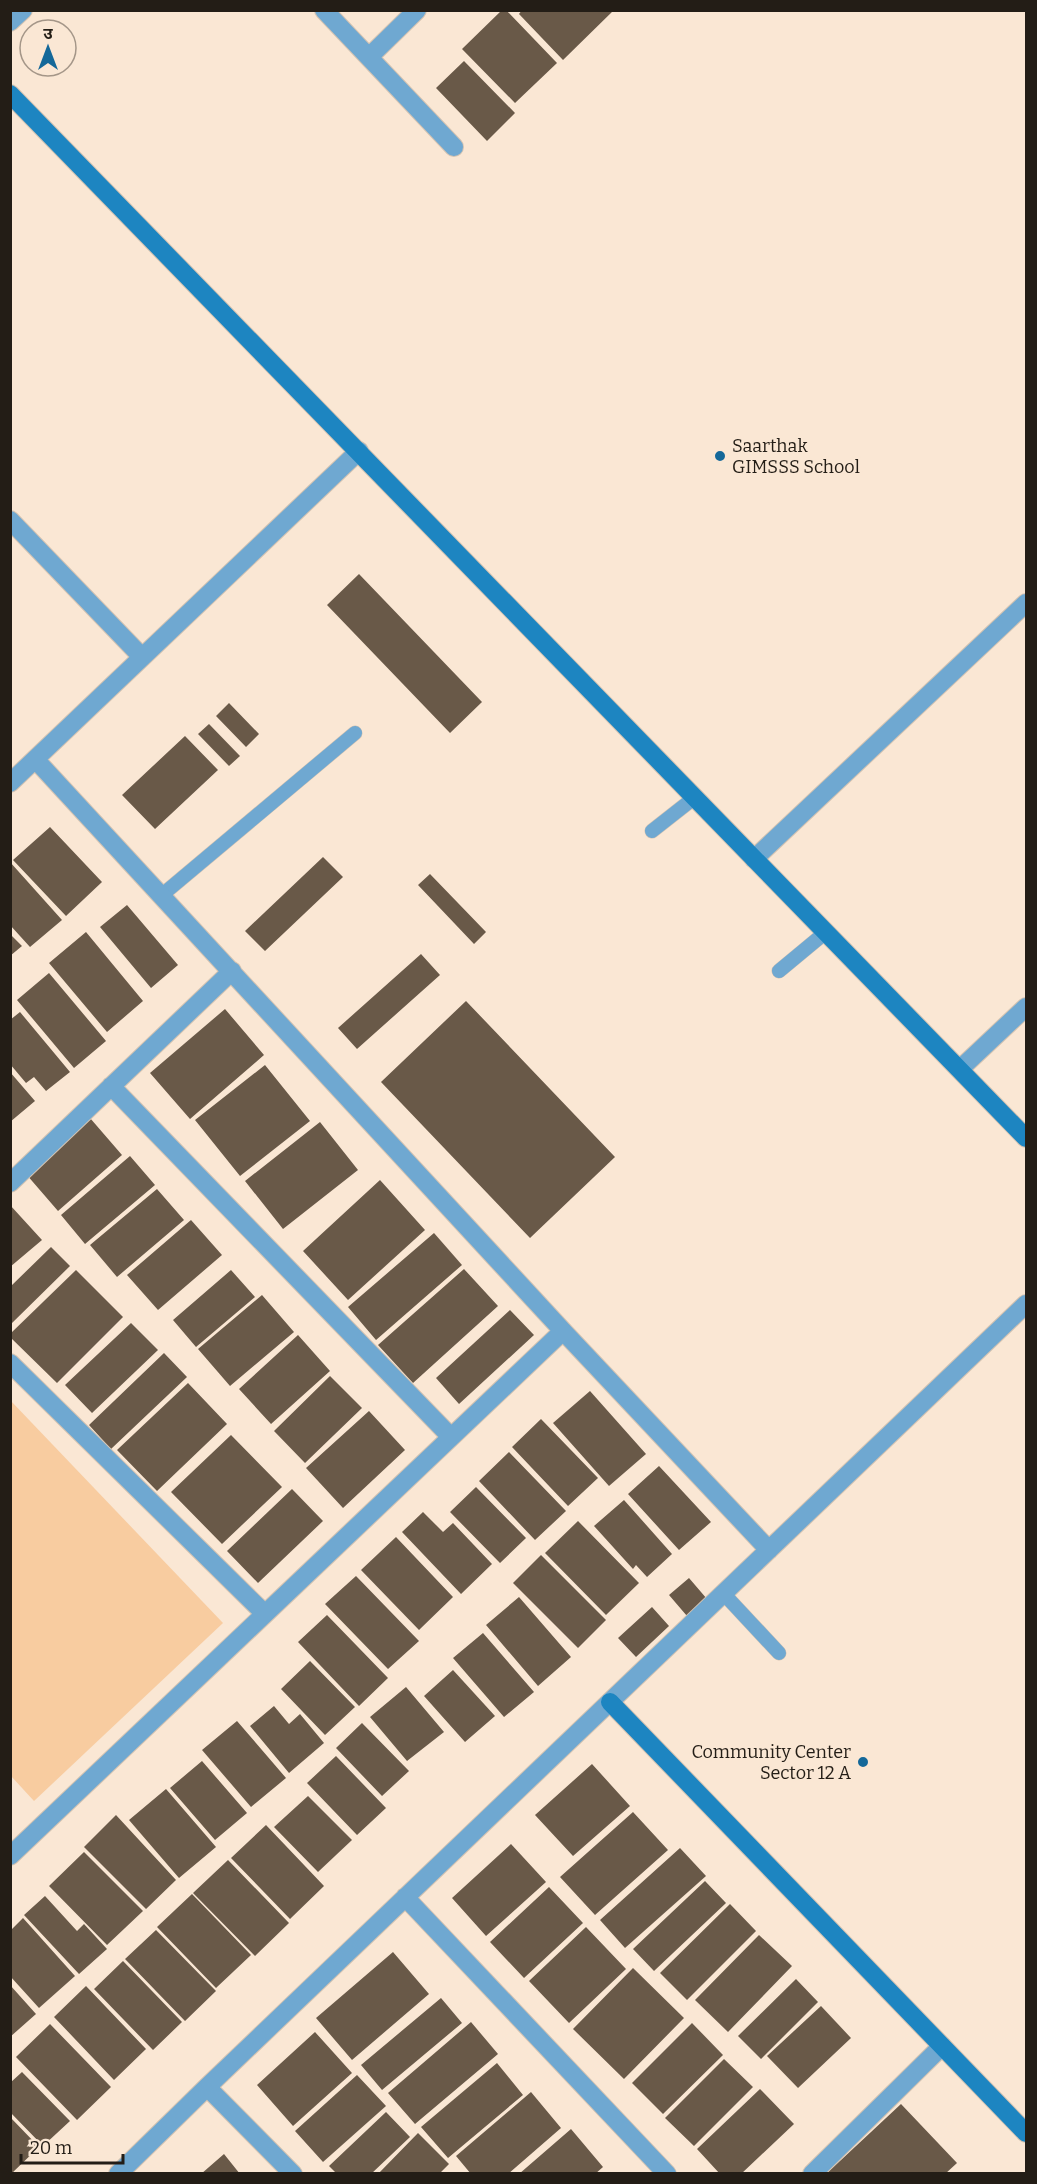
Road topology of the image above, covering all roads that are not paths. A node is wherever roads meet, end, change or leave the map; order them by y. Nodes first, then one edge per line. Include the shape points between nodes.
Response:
1 (23, 10) edge
2 (324, 10) edge
3 (417, 10) edge
4 (10, 22) edge
5 (369, 57) junction
6 (10, 94) edge
7 (454, 147) dead end
8 (359, 451) junction
9 (10, 520) edge
10 (1026, 603) edge
11 (142, 657) junction
12 (355, 732) dead end
13 (35, 759) junction
14 (10, 783) edge
15 (694, 798) junction
16 (652, 831) dead end
17 (754, 859) junction
18 (162, 895) junction
19 (826, 932) junction
20 (232, 971) junction
21 (779, 971) dead end
22 (1026, 1007) edge
23 (960, 1069) junction
24 (111, 1086) junction
25 (1026, 1138) edge
26 (10, 1183) edge
27 (1026, 1304) edge
28 (563, 1331) junction
29 (10, 1364) edge
30 (451, 1437) junction
31 (769, 1550) junction
32 (723, 1593) junction
33 (265, 1614) junction
34 (779, 1653) dead end
35 (610, 1702) junction
36 (14, 1847) edge
37 (405, 1897) junction
38 (942, 2046) junction
39 (207, 2087) junction
40 (1026, 2133) edge
41 (118, 2174) edge
42 (292, 2174) edge
43 (667, 2174) edge
44 (812, 2174) edge

1 - 4 street
2 - 5 street
3 - 5 street
5 - 7 street
6 - 8 street
8 - 11 street
8 - 15 street
9 - 11 street
10 - 17 street
11 - 13 street
12 - 18 lane
13 - 14 street
13 - 18 street
15 - 16 lane
15 - 17 street
17 - 19 street
18 - 20 street
19 - 21 lane
19 - 23 street
20 - 24 street
20 - 28 street
22 - 23 street
23 - 25 street
24 - 26 street
24 - 30 street
27 - 31 street
28 - 30 street
28 - 31 street
29 - 33 street
30 - 33 street
31 - 32 street
32 - 34 lane
32 - 35 street
33 - 36 street
35 - 37 street
35 - 38 street
37 - 39 street
37 - 43 street
38 - 40 street
38 - 44 street
39 - 41 street
39 - 42 street

